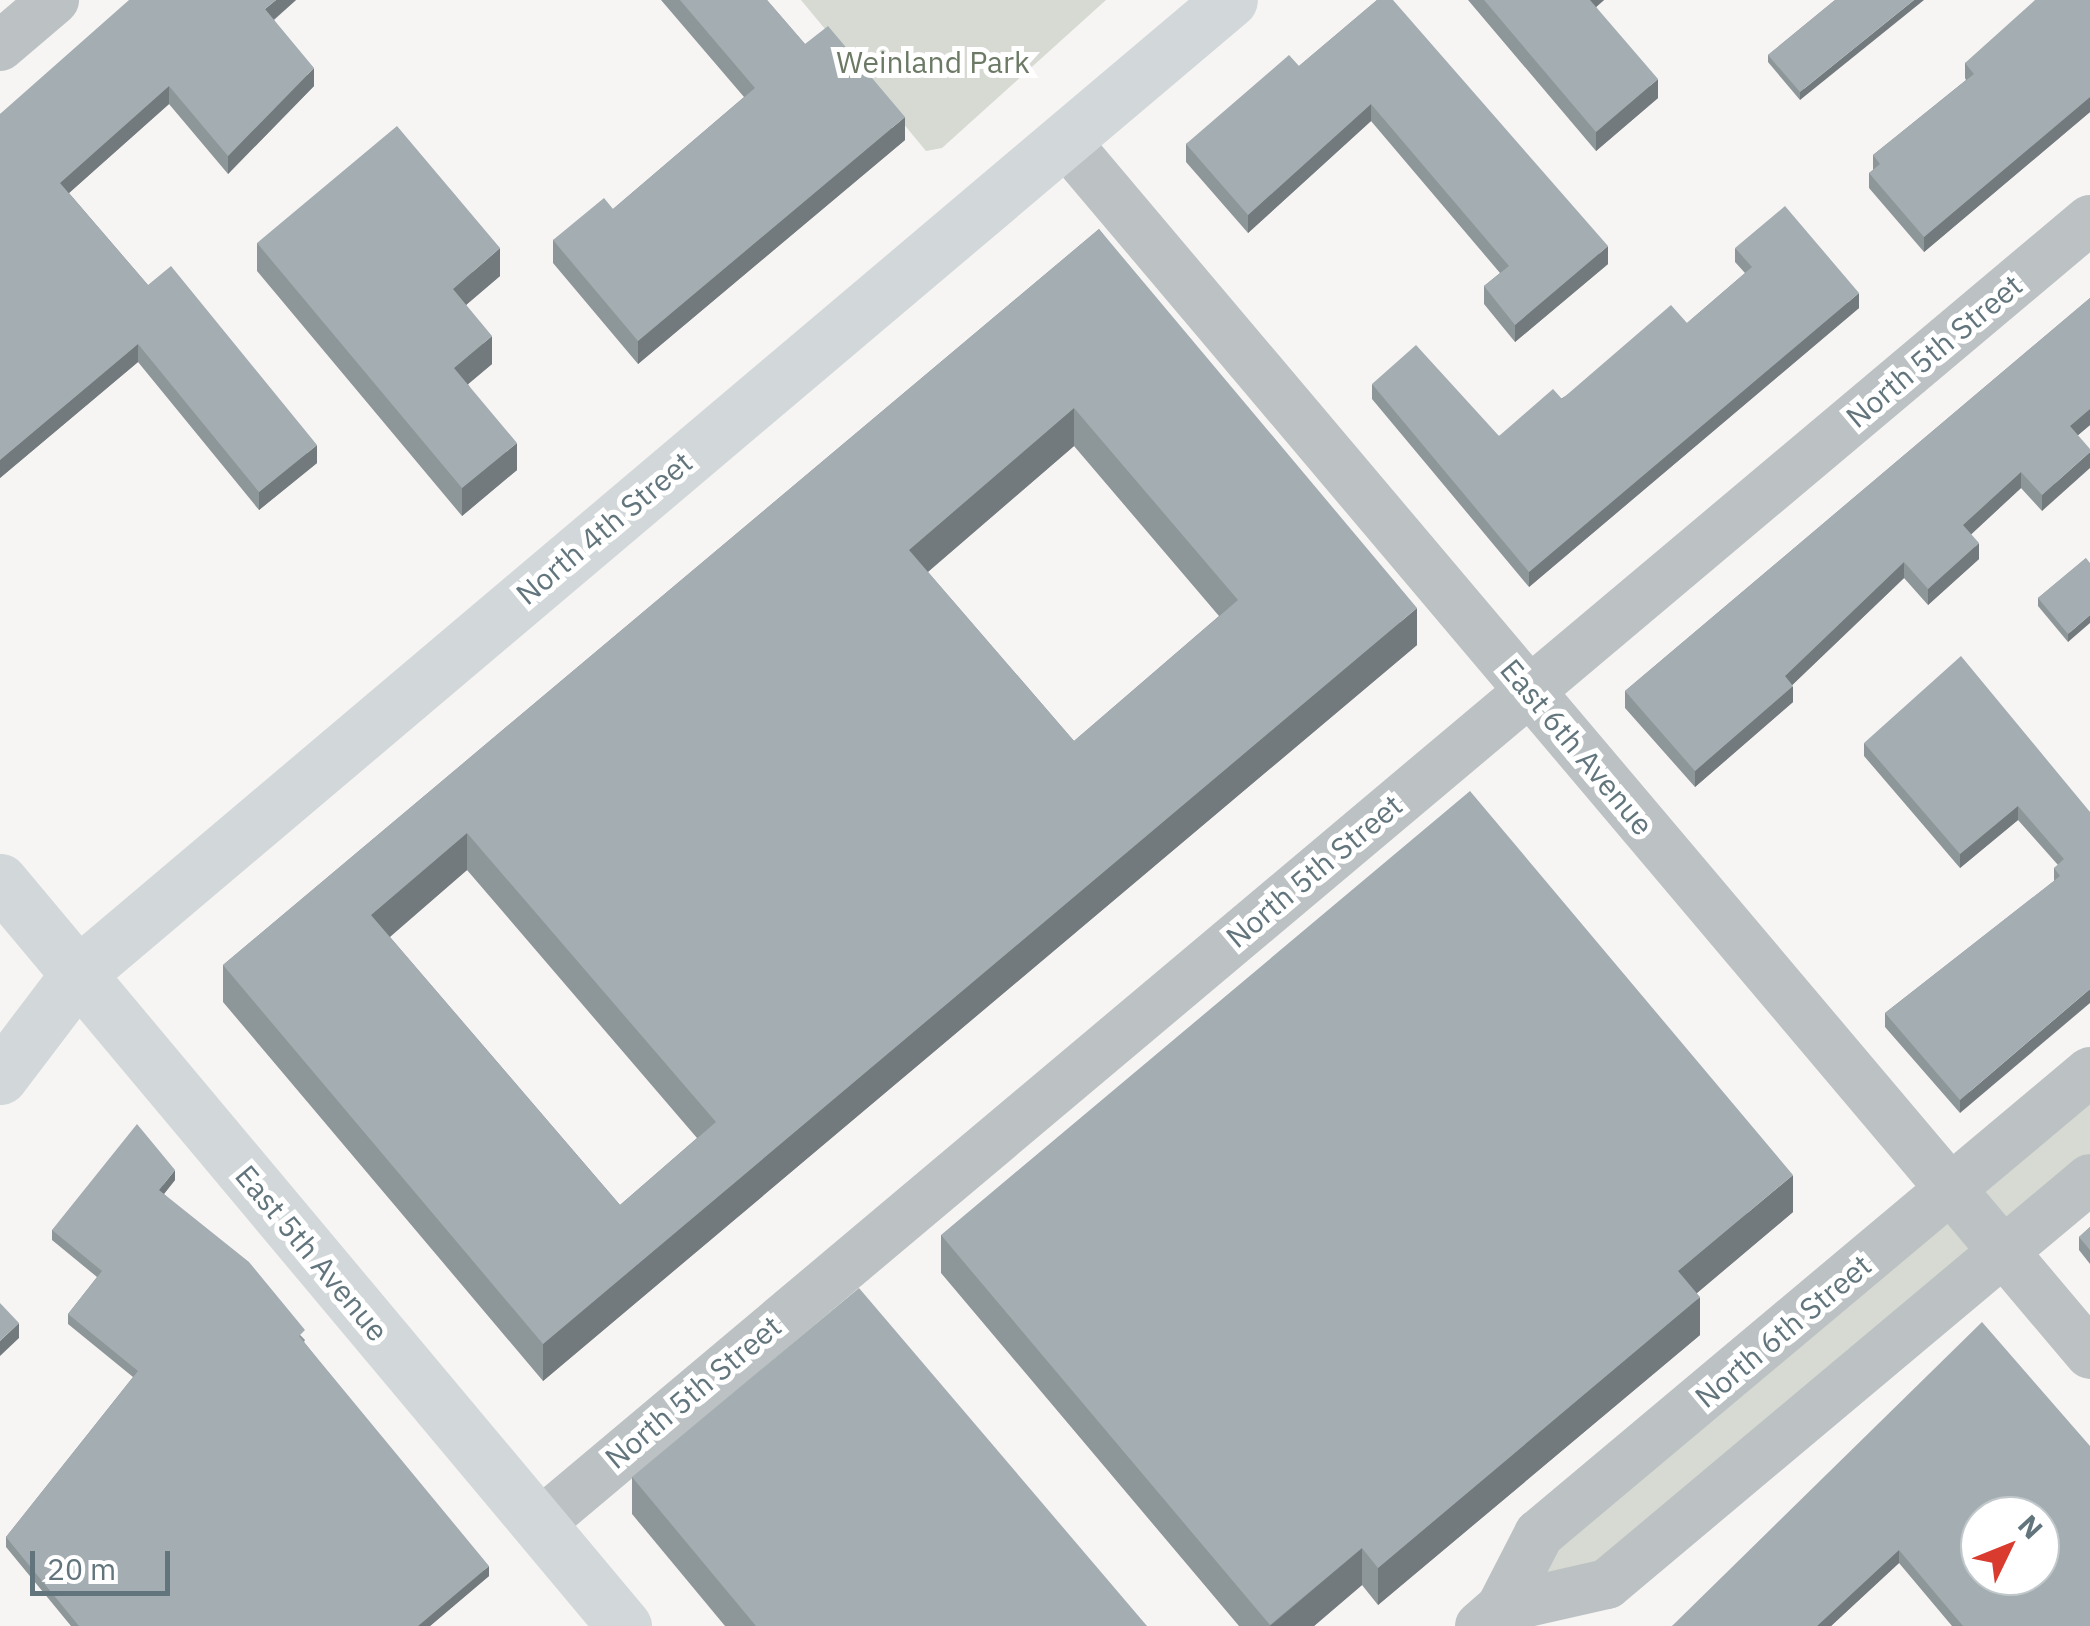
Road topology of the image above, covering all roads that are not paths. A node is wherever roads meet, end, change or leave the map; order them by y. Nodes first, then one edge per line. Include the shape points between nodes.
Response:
1 (54, 0) edge
2 (1230, 0) edge
3 (0, 46) edge
4 (1064, 141) junction
5 (2090, 220) edge
6 (1529, 690) junction
7 (0, 881) edge
8 (79, 973) junction
9 (2090, 1072) edge
10 (0, 1077) edge
11 (2090, 1179) edge
12 (1952, 1191) junction
13 (2006, 1254) junction
14 (2090, 1354) edge
15 (538, 1524) junction
16 (1491, 1617) edge
17 (624, 1626) edge

1 - 3 street
2 - 4 main road, North 4th Street
4 - 6 street, East 6th Avenue
4 - 8 main road, North 4th Street
5 - 6 street, North 5th Street
6 - 12 street, East 6th Avenue
6 - 15 street, North 5th Street
7 - 8 main road, East 5th Avenue
8 - 10 main road, North 4th Street
8 - 15 main road, East 5th Avenue
9 - 12 street, North 6th Street
11 - 13 street, North 6th Street
12 - 13 street, East 6th Avenue
12 - 16 street, North 6th Street via 1539,1534
13 - 14 street, East 6th Avenue
13 - 16 street, North 6th Street via 1607,1584
15 - 17 main road, East 5th Avenue

